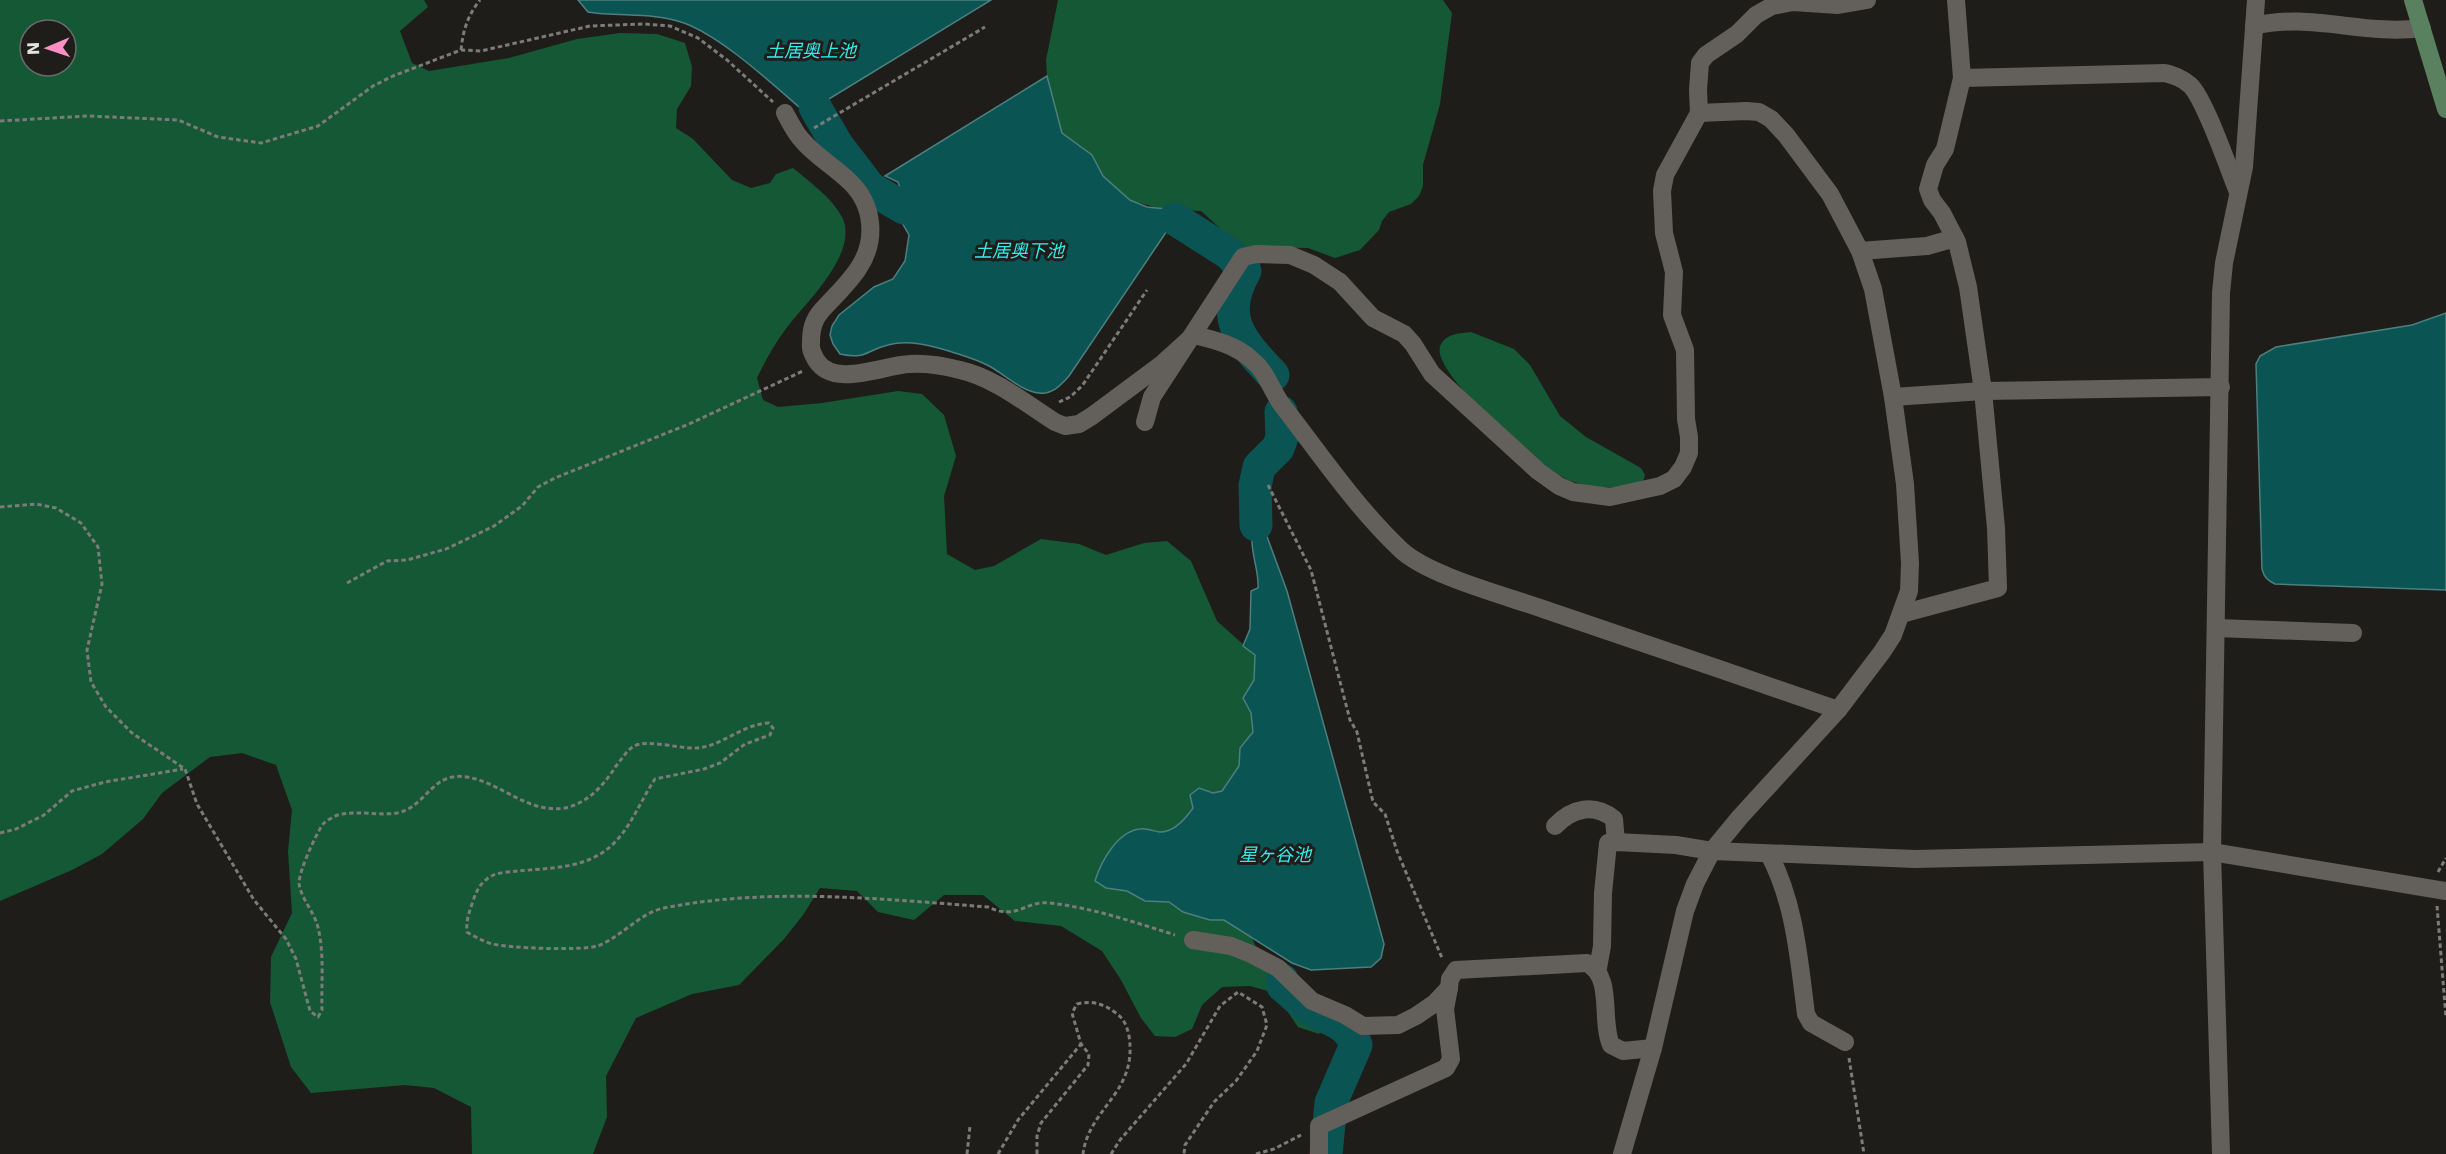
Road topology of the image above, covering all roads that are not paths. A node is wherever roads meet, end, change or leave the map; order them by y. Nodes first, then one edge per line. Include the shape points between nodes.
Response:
1 (1867, 0) edge
2 (1956, 0) edge
3 (2256, 0) edge
4 (2413, 0) edge
5 (2254, 26) junction
6 (2421, 28) junction
7 (1962, 78) junction
8 (2446, 109) edge
9 (785, 113) road end
10 (1699, 113) junction
11 (2238, 192) junction
12 (1955, 238) junction
13 (1860, 251) junction
14 (1194, 335) junction
15 (2221, 387) junction
16 (1983, 392) junction
17 (1893, 397) junction
18 (1145, 422) dead end
19 (1901, 614) junction
20 (2216, 628) junction
21 (2354, 633) dead end
22 (1838, 710) junction
23 (1556, 826) dead end
24 (1616, 842) junction
25 (1712, 852) junction
26 (2212, 852) junction
27 (1769, 854) junction
28 (2443, 890) edge
29 (1194, 940) road end
30 (1598, 968) junction
31 (1451, 981) junction
32 (1845, 1042) road end
33 (1653, 1048) junction
34 (1318, 1154) edge
35 (1622, 1154) edge
36 (2221, 1154) edge

1 - 10 street via 1838,6 1793,2 1772,6 1756,15 1700,63
2 - 7 street
3 - 5 street
4 - 6 street
5 - 6 street via 2297,20 2404,30
5 - 11 street via 2244,167
6 - 8 street
7 - 11 street via 2165,73 2180,77 2192,87 2201,103
7 - 12 street via 1946,149 1935,165 1928,189
9 - 14 street via 802,140 852,183 866,205 871,223 870,242 859,268 815,317 811,331 810,349 818,363 832,372 848,375 913,363 960,370 987,379 1065,426 1079,424
10 - 13 street via 1759,112 1771,119 1830,194
10 - 14 street via 1665,175 1662,191 1664,234 1674,272 1672,315 1685,350 1689,453 1674,479 1660,486 1610,497 1559,486 1432,374 1404,334 1373,318 1340,282 1290,255 1256,254 1238,265
11 - 15 street via 2221,293
12 - 13 street via 1927,246
12 - 16 street via 1968,287
13 - 17 street via 1873,289
14 - 18 street via 1152,397
14 - 22 street via 1232,346 1253,360 1329,469 1400,549 1420,564
15 - 16 street
15 - 20 street
16 - 17 street
16 - 19 street via 1998,588
17 - 19 street via 1905,484 1910,563 1909,591
19 - 22 street via 1882,652
20 - 21 street
20 - 26 street
22 - 25 street
23 - 24 street via 1573,811 1598,810 1614,819
24 - 25 street via 1676,845
24 - 30 street via 1608,843
25 - 27 street
25 - 33 street via 1686,911
26 - 27 street via 1915,859
26 - 28 street
26 - 36 street
27 - 32 street via 1780,875 1796,938 1806,1014 1811,1023
29 - 31 street via 1231,946 1278,968 1312,1001 1363,1026 1398,1025 1435,1003
30 - 31 street via 1587,963 1464,969
30 - 33 street via 1603,980 1605,1033 1611,1045 1623,1051
31 - 34 street via 1445,1009 1451,1059 1446,1068 1319,1126
33 - 35 street

